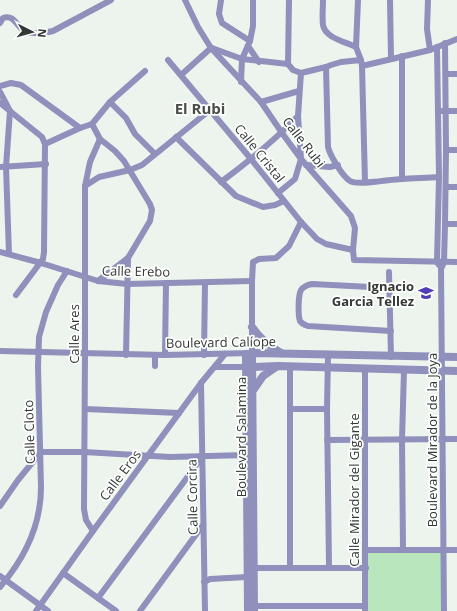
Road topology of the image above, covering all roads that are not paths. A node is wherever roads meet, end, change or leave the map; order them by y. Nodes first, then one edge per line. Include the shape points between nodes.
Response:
1 (111, 0) edge
2 (185, 0) edge
3 (221, 0) edge
4 (253, 0) edge
5 (289, 0) edge
6 (324, 0) edge
7 (358, 0) edge
8 (390, 0) edge
9 (428, 0) edge
10 (0, 23) edge
11 (457, 39) edge
12 (249, 43) junction
13 (446, 43) junction
14 (356, 47) junction
15 (437, 47) junction
16 (211, 48) junction
17 (430, 50) junction
18 (402, 56) junction
19 (242, 59) junction
20 (391, 59) junction
21 (168, 60) dead end
22 (259, 62) junction
23 (362, 63) junction
24 (288, 64) junction
25 (326, 68) junction
26 (145, 71) dead end
27 (301, 72) junction
28 (446, 74) junction
29 (457, 74) edge
30 (181, 75) junction
31 (241, 82) junction
32 (0, 86) edge
33 (300, 91) junction
34 (0, 92) edge
35 (110, 102) junction
36 (260, 102) junction
37 (0, 103) edge
38 (210, 110) junction
39 (10, 111) junction
40 (439, 111) junction
41 (446, 111) junction
42 (457, 111) edge
43 (298, 116) junction
44 (92, 124) junction
45 (80, 128) junction
46 (282, 133) junction
47 (176, 137) junction
48 (100, 139) junction
49 (45, 144) junction
50 (446, 150) junction
51 (457, 150) edge
52 (155, 154) junction
53 (251, 159) junction
54 (301, 159) junction
55 (46, 164) junction
56 (306, 165) junction
57 (338, 165) junction
58 (3, 167) edge
59 (130, 170) junction
60 (311, 170) junction
61 (298, 174) junction
62 (439, 178) junction
63 (402, 179) junction
64 (221, 182) junction
65 (365, 182) junction
66 (85, 186) junction
67 (446, 187) junction
68 (457, 187) edge
69 (278, 193) junction
70 (284, 201) junction
71 (301, 222) junction
72 (445, 224) junction
73 (457, 224) edge
74 (353, 250) junction
75 (0, 252) edge
76 (9, 254) junction
77 (128, 258) junction
78 (441, 262) junction
79 (457, 262) edge
80 (41, 263) junction
81 (67, 271) junction
82 (389, 272) dead end
83 (85, 277) junction
84 (252, 281) junction
85 (98, 282) junction
86 (205, 282) junction
87 (166, 283) junction
88 (127, 284) junction
89 (390, 288) junction
90 (16, 295) dead end
91 (252, 327) junction
92 (391, 331) junction
93 (0, 351) edge
94 (38, 352) junction
95 (249, 353) junction
96 (85, 354) junction
97 (126, 354) junction
98 (225, 354) junction
99 (281, 354) junction
100 (155, 355) junction
101 (165, 355) junction
102 (204, 355) junction
103 (328, 355) junction
104 (442, 356) junction
105 (391, 357) junction
106 (457, 357) edge
107 (155, 366) dead end
108 (278, 366) junction
109 (290, 366) junction
110 (215, 367) junction
111 (250, 367) junction
112 (328, 367) junction
113 (365, 369) junction
114 (404, 370) junction
115 (442, 371) junction
116 (457, 371) edge
117 (201, 383) junction
118 (253, 390) junction
119 (85, 409) junction
120 (290, 409) junction
121 (327, 409) junction
122 (179, 413) junction
123 (442, 439) junction
124 (457, 439) edge
125 (327, 440) junction
126 (365, 440) junction
127 (402, 440) junction
128 (41, 452) junction
129 (84, 452) junction
130 (247, 455) junction
131 (148, 456) junction
132 (202, 456) junction
133 (0, 506) edge
134 (203, 525) junction
135 (93, 531) junction
136 (366, 550) junction
137 (403, 550) junction
138 (443, 550) junction
139 (457, 550) edge
140 (290, 567) junction
141 (329, 567) junction
142 (254, 568) junction
143 (366, 568) junction
144 (63, 573) junction
145 (0, 576) edge
146 (247, 577) junction
147 (6, 580) junction
148 (204, 582) junction
149 (0, 587) edge
150 (98, 598) junction
151 (40, 605) junction
152 (291, 608) edge
153 (328, 608) edge
154 (365, 608) edge
155 (252, 609) edge
156 (36, 611) edge
157 (48, 611) edge
158 (116, 611) edge
159 (140, 611) edge
160 (205, 611) edge
161 (444, 611) edge

1 - 10 street via 47,33 26,32 13,18 7,16
2 - 16 street, Calle Rubi
3 - 12 street via 219,14 222,23
4 - 12 street via 253,26
5 - 24 street
6 - 14 street via 325,31
7 - 14 street
8 - 20 street
9 - 17 street via 427,29
11 - 13 street
12 - 19 street
12 - 22 street
13 - 15 street
13 - 28 street
14 - 23 street
15 - 17 street
15 - 40 street
16 - 19 street
16 - 30 street
16 - 31 street, Calle Rubi
17 - 18 street
18 - 20 street
18 - 63 street
19 - 22 street
19 - 31 street
20 - 23 street
21 - 30 street, Calle Cristal
22 - 24 street
23 - 25 street via 341,62
23 - 65 street
24 - 27 street via 293,70
25 - 27 street
25 - 57 street via 328,147
26 - 35 street
27 - 33 street
28 - 29 street
28 - 41 street
30 - 38 street, Calle Cristal
31 - 36 street, Calle Rubi
32 - 45 street via 11,82 21,85
33 - 36 street
33 - 43 street
34 - 39 street
35 - 44 street
35 - 52 street
36 - 46 street, Calle Rubi
37 - 39 street
38 - 47 street
38 - 53 street, Calle Cristal
39 - 49 street via 42,137
39 - 58 street
40 - 41 street
40 - 62 street
41 - 42 street
41 - 50 street
43 - 46 street
43 - 54 street
44 - 45 street
44 - 48 street
45 - 49 street
46 - 53 street
46 - 54 street, Calle Rubi
47 - 52 street
47 - 64 street
48 - 59 street via 115,151
48 - 66 street, Calle Ares via 90,162
49 - 55 street
50 - 51 street
50 - 67 street
52 - 59 street via 142,165
53 - 64 street
53 - 69 street, Calle Cristal
54 - 56 street, Calle Rubi
54 - 61 street
55 - 58 street
55 - 80 street via 44,252
56 - 57 street
56 - 60 street, Calle Rubi
57 - 65 street via 350,181
58 - 76 street
59 - 66 street via 99,177
59 - 77 street via 152,210 150,221
60 - 61 street
60 - 74 street, Calle Rubi via 351,216 355,228
61 - 69 street
62 - 63 street
62 - 78 street
63 - 65 street
64 - 70 street via 236,196 263,207
66 - 83 street, Calle Ares
67 - 68 street
67 - 72 street
69 - 70 street, Calle Cristal
70 - 71 street, Calle Cristal
71 - 74 street, Calle Cristal via 322,242
71 - 84 street, Boulevard Salamina via 289,246 276,258 253,262
72 - 73 street
72 - 78 street
74 - 78 street, Calle Rubi via 354,260
75 - 76 street, Calle Erebo
76 - 80 street, Calle Erebo
77 - 85 street
77 - 88 street
78 - 79 street
78 - 104 street, Boulevard Mirador de la Joya
80 - 81 street, Calle Erebo
80 - 90 street
81 - 83 street, Calle Erebo
81 - 94 street, Calle Cloto via 58,285 41,325
82 - 89 street
83 - 85 street, Calle Erebo
83 - 96 street, Calle Ares
84 - 86 street, Calle Erebo
84 - 91 street, Boulevard Salamina
85 - 88 street, Calle Erebo
86 - 87 street, Calle Erebo
86 - 102 street
87 - 88 street, Calle Erebo
87 - 101 street
88 - 97 street
89 - 92 street
89 - 92 street via 306,285 300,294 299,317 303,325 308,326
91 - 95 street, Boulevard Salamina
91 - 99 street via 264,341
92 - 105 street
93 - 94 street, Boulevard Calíope
94 - 96 street, Boulevard Calíope
94 - 128 street, Calle Cloto
95 - 98 street, Boulevard Calíope
95 - 99 street, Boulevard Calíope
95 - 111 street, Boulevard Salamina
96 - 97 street, Boulevard Calíope
96 - 119 street, Calle Ares
97 - 100 street, Boulevard Calíope
98 - 102 street, Boulevard Calíope
98 - 110 street, Calle Eros
99 - 103 street, Boulevard Calíope
100 - 101 street, Boulevard Calíope
100 - 107 street
101 - 102 street, Boulevard Calíope
103 - 105 street, Boulevard Calíope
103 - 112 street
104 - 105 street, Boulevard Calíope
104 - 106 street, Boulevard Calíope
104 - 115 street, Boulevard Mirador de la Joya
108 - 109 street, Boulevard Calíope
108 - 111 street, Boulevard Calíope
108 - 118 street via 263,376
109 - 112 street, Boulevard Calíope
109 - 120 street
110 - 111 street
110 - 117 street, Calle Eros
111 - 118 street, Boulevard Salamina
111 - 130 street, Boulevard Salamina
112 - 113 street, Boulevard Calíope
112 - 121 street
113 - 114 street, Boulevard Calíope
113 - 126 street, Calle Mirador del Gigante
114 - 115 street, Boulevard Calíope
114 - 127 street
115 - 116 street, Boulevard Calíope
115 - 123 street, Boulevard Mirador de la Joya
117 - 122 street, Calle Eros
117 - 132 street, Calle Corcira
118 - 142 street, Boulevard Salamina
119 - 122 street
119 - 129 street, Calle Ares
120 - 121 street
120 - 140 street
121 - 125 street
122 - 131 street, Calle Eros
123 - 124 street
123 - 127 street
123 - 138 street, Boulevard Mirador de la Joya
125 - 126 street
125 - 141 street
126 - 127 street
126 - 136 street, Calle Mirador del Gigante
127 - 137 street
128 - 129 street
128 - 133 street
128 - 147 street, Calle Cloto via 41,504 38,522 24,553
129 - 131 street
129 - 135 street, Calle Ares via 84,509 86,520
130 - 132 street
130 - 146 street, Boulevard Salamina
131 - 132 street
131 - 135 street, Calle Eros
132 - 134 street, Calle Corcira
132 - 150 street
134 - 148 street, Calle Corcira
134 - 159 street
135 - 144 street, Calle Eros
136 - 137 street
136 - 143 street, Calle Mirador del Gigante
137 - 138 street
138 - 139 street
138 - 161 street, Boulevard Mirador de la Joya
140 - 141 street
140 - 142 street
141 - 143 street
142 - 155 street, Boulevard Salamina
143 - 154 street, Calle Mirador del Gigante
144 - 150 street
144 - 151 street, Calle Eros
145 - 147 street
146 - 148 street via 210,579
146 - 155 street, Boulevard Salamina
147 - 149 street, Calle Cloto
147 - 151 street
148 - 160 street, Calle Corcira
150 - 158 street
151 - 156 street, Calle Eros
151 - 157 street
152 - 153 street
152 - 155 street
153 - 154 street

